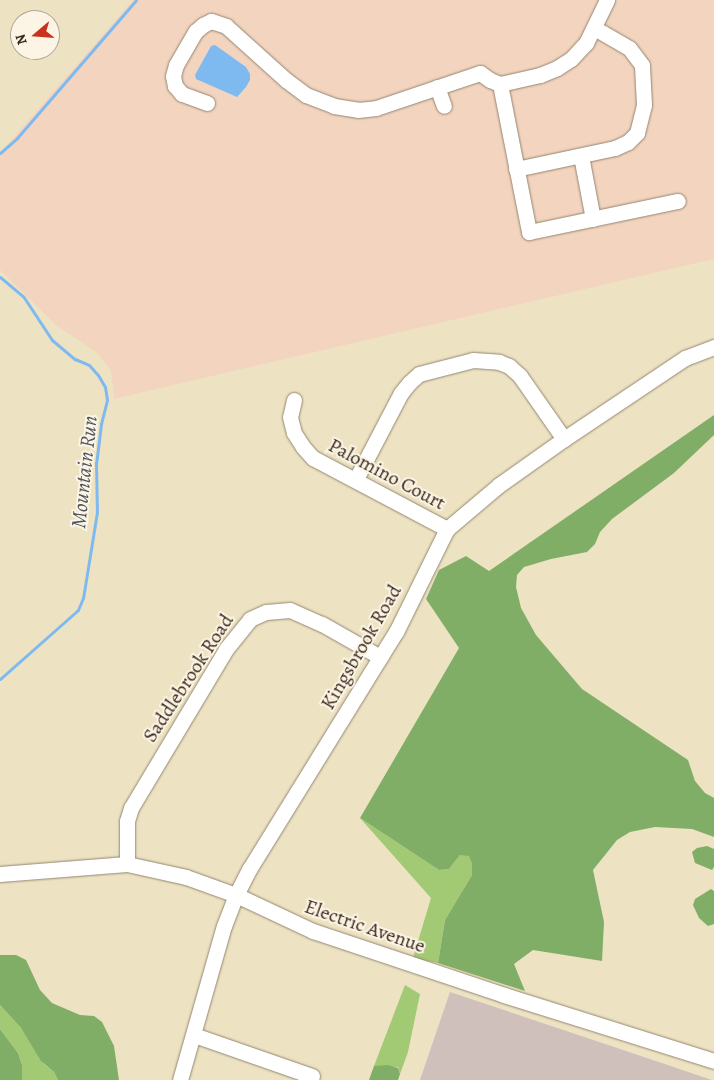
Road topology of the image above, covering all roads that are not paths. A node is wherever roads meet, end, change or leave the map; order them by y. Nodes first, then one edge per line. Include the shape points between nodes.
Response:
1 (607, 0) edge
2 (595, 28) junction
3 (500, 84) junction
4 (437, 87) junction
5 (199, 104) dead end
6 (444, 106) dead end
7 (581, 156) junction
8 (516, 169) junction
9 (678, 202) dead end
10 (593, 219) junction
11 (714, 347) edge
12 (294, 400) dead end
13 (564, 439) junction
14 (356, 480) junction
15 (447, 529) junction
16 (380, 657) junction
17 (127, 864) junction
18 (0, 874) edge
19 (236, 895) junction
20 (194, 1035) junction
21 (714, 1061) edge
22 (312, 1076) dead end
23 (180, 1080) edge

1 - 2 street
2 - 3 street via 581,50 565,64 540,75
2 - 7 street via 629,48 640,59 644,70 643,113 637,133 628,142
3 - 4 street via 480,73
3 - 8 street
4 - 5 street via 376,108 358,110 328,104 298,89 226,26 212,21 196,31 173,76 178,91
4 - 6 street
7 - 8 street
7 - 10 street
8 - 10 street via 529,232
9 - 10 street
11 - 13 street, Kingsbrook Road via 685,358
12 - 14 street, Palomino Court via 290,417 294,433 303,447 313,458
13 - 14 street via 520,376 509,366 474,360 419,374 409,383
13 - 15 street, Kingsbrook Road via 499,485
14 - 15 street, Palomino Court
15 - 16 street, Kingsbrook Road via 414,600
16 - 17 street, Saddlebrook Road via 290,610 266,612 250,619 226,649 131,808 127,821
16 - 19 street, Kingsbrook Road
17 - 18 street, Electric Avenue
17 - 19 street, Electric Avenue via 186,877
19 - 20 street, Kingsbrook Road via 224,926
19 - 21 street, Electric Avenue via 313,931
20 - 22 street
20 - 23 street, Kingsbrook Road

